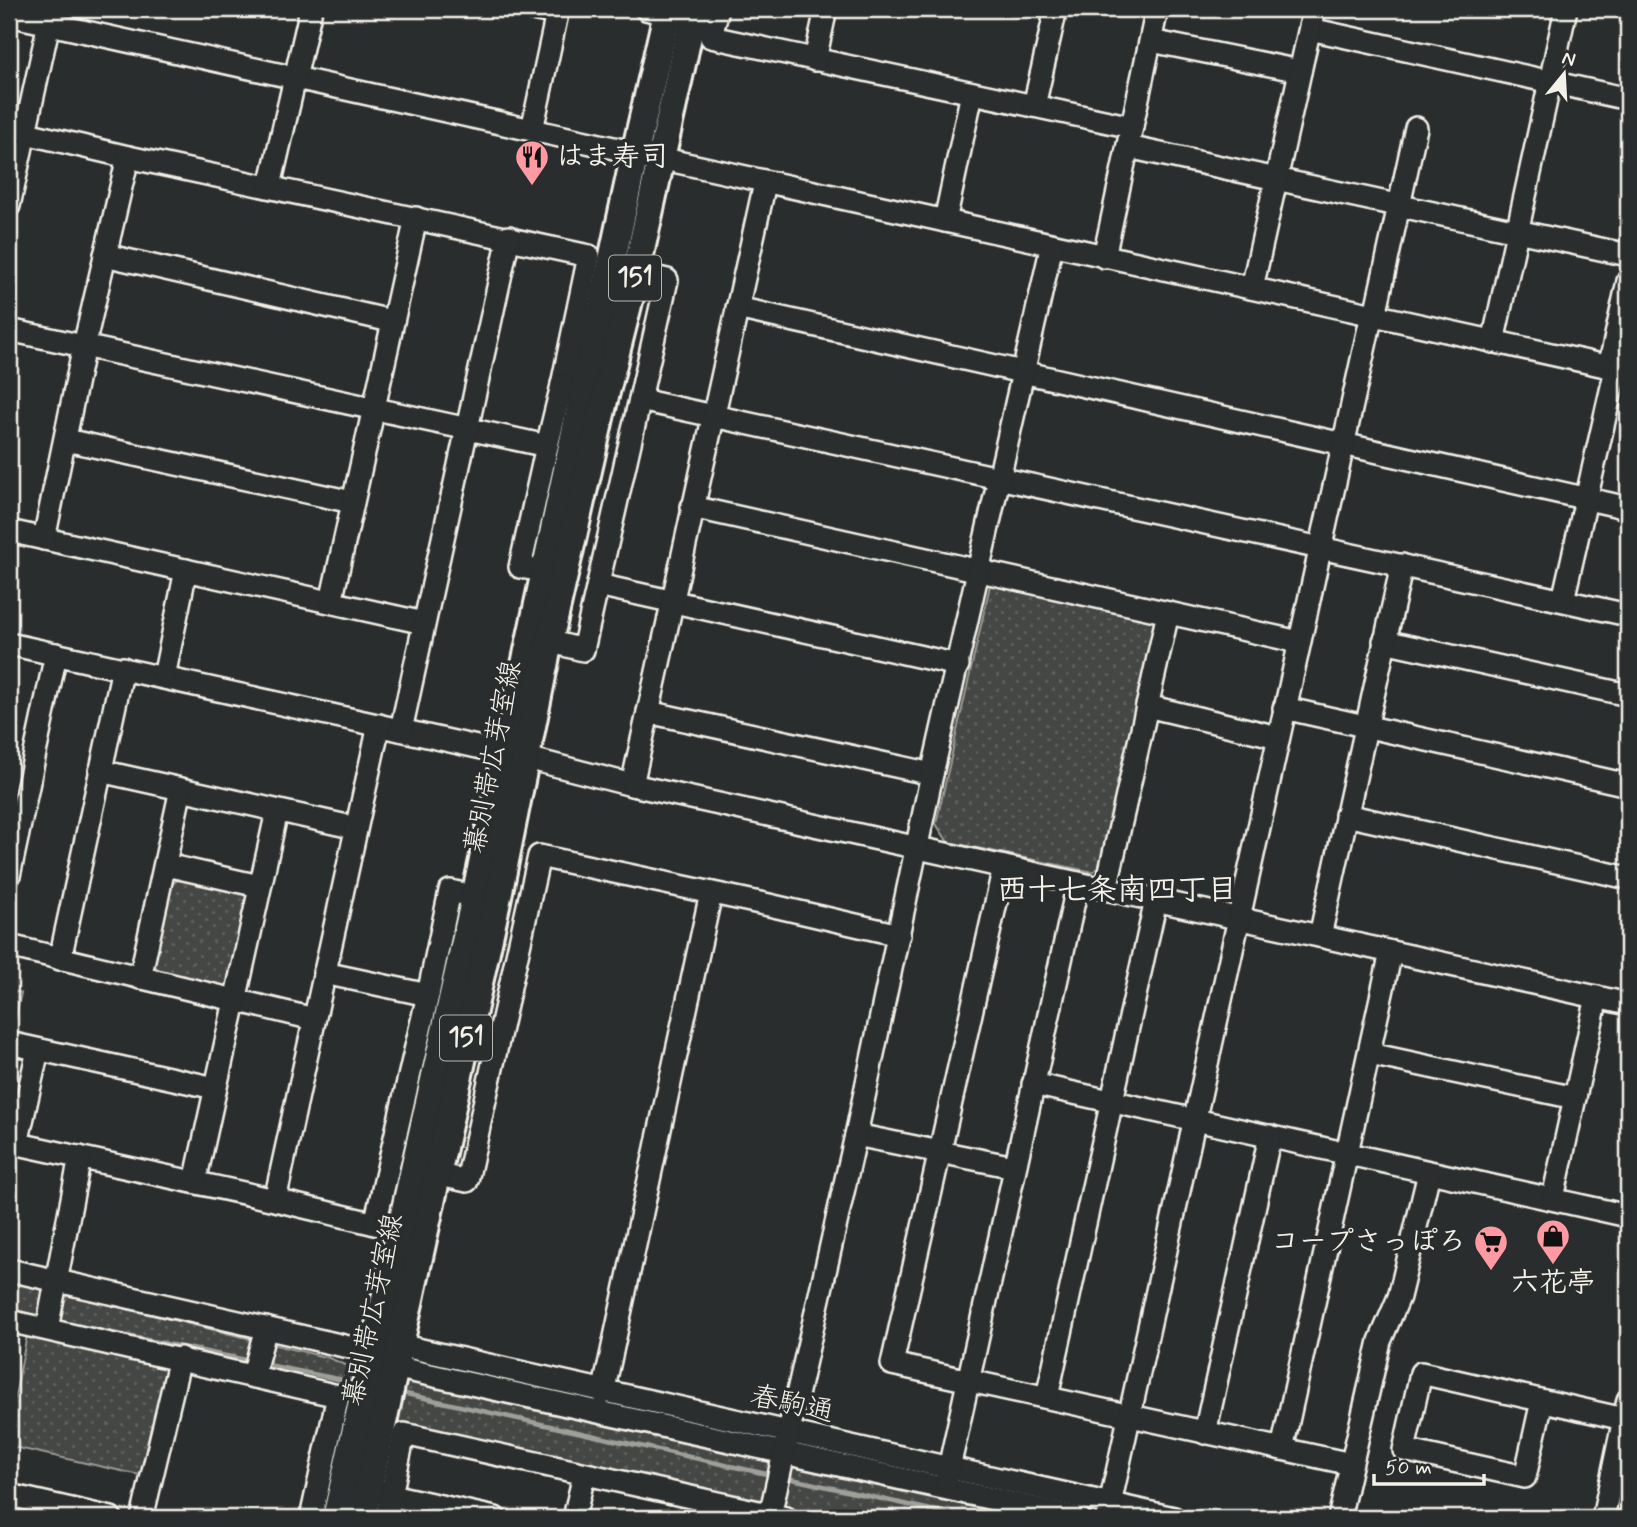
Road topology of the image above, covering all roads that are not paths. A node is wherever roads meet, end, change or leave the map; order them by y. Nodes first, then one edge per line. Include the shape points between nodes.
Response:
1 (311, 9) edge
2 (532, 9) edge
3 (694, 9) edge
4 (718, 9) edge
5 (826, 9) edge
6 (1056, 9) edge
7 (1157, 9) edge
8 (1566, 9) edge
9 (661, 10) edge
10 (558, 11) edge
11 (9, 15) edge
12 (50, 16) edge
13 (1312, 19) edge
14 (1151, 41) junction
15 (815, 60) junction
16 (1300, 71) junction
17 (295, 78) junction
18 (1550, 82) junction
19 (972, 93) junction
20 (1628, 99) edge
21 (1034, 106) junction
22 (1416, 128) dead end
23 (16, 130) edge
24 (532, 130) junction
25 (1130, 137) junction
26 (635, 153) junction
27 (128, 157) junction
28 (662, 159) junction
29 (1276, 180) junction
30 (765, 183) junction
31 (270, 186) junction
32 (1400, 205) junction
33 (9, 206) edge
34 (416, 218) junction
35 (945, 221) junction
36 (1518, 230) junction
37 (509, 237) junction
38 (1052, 245) junction
39 (105, 255) junction
40 (1628, 255) edge
41 (1104, 257) junction
42 (636, 273) junction
43 (1628, 281) edge
44 (1252, 288) junction
45 (737, 308) junction
46 (1374, 315) junction
47 (391, 321) junction
48 (9, 330) edge
49 (1493, 342) junction
50 (84, 346) junction
51 (1618, 369) edge
52 (1024, 371) junction
53 (584, 390) junction
54 (640, 400) junction
55 (374, 409) junction
56 (713, 417) junction
57 (467, 428) junction
58 (66, 440) junction
59 (1344, 445) junction
60 (547, 446) junction
61 (999, 479) junction
62 (1586, 498) junction
63 (352, 502) junction
64 (692, 507) junction
65 (1628, 508) edge
66 (9, 531) edge
67 (44, 539) junction
68 (1321, 547) junction
69 (1402, 565) junction
70 (186, 570) junction
71 (979, 571) junction
72 (546, 572) junction
73 (598, 585) junction
74 (1563, 600) junction
75 (673, 601) junction
76 (331, 602) junction
77 (1168, 613) junction
78 (1628, 615) edge
79 (424, 623) junction
80 (540, 639) junction
81 (1384, 641) junction
82 (1299, 642) junction
83 (9, 644) edge
84 (56, 654) junction
85 (958, 665) junction
86 (123, 668) junction
87 (164, 677) junction
88 (1628, 695) edge
89 (1147, 706) junction
90 (1284, 708) junction
91 (648, 712) junction
92 (379, 725) junction
93 (1366, 727) junction
94 (401, 730) junction
95 (1278, 737) junction
96 (516, 756) junction
97 (100, 771) junction
98 (932, 774) junction
99 (632, 785) junction
100 (1628, 785) edge
101 (181, 789) junction
102 (277, 811) junction
103 (1346, 815) junction
104 (356, 828) junction
105 (918, 847) junction
106 (166, 865) junction
107 (1004, 867) junction
108 (9, 876) edge
109 (1628, 878) edge
110 (1079, 883) junction
111 (259, 886) junction
112 (1106, 889) junction
113 (710, 893) junction
114 (486, 899) junction
115 (1156, 901) junction
116 (1238, 919) junction
117 (899, 935) junction
118 (1320, 936) junction
119 (9, 946) edge
120 (1391, 952) junction
121 (60, 959) junction
122 (483, 966) junction
123 (324, 973) junction
124 (513, 973) junction
125 (140, 978) junction
126 (428, 995) junction
127 (1597, 997) junction
128 (236, 1001) junction
129 (1628, 1004) edge
130 (314, 1019) junction
131 (9, 1043) edge
132 (38, 1050) junction
133 (1370, 1054) junction
134 (1033, 1084) junction
135 (215, 1088) junction
136 (1574, 1098) junction
137 (1110, 1102) junction
138 (1195, 1120) junction
139 (856, 1135) junction
140 (1270, 1136) junction
141 (13, 1143) edge
142 (940, 1152) junction
143 (1347, 1154) junction
144 (80, 1157) junction
145 (1014, 1167) junction
146 (425, 1172) junction
147 (1429, 1172) junction
148 (195, 1182) junction
149 (1553, 1198) junction
150 (275, 1200) junction
151 (1628, 1216) edge
152 (375, 1224) junction
153 (401, 1230) junction
154 (9, 1270) edge
155 (56, 1280) junction
156 (9, 1321) edge
157 (266, 1328) junction
158 (47, 1329) junction
159 (373, 1351) junction
160 (396, 1356) junction
161 (180, 1358) junction
162 (253, 1376) junction
163 (970, 1381) junction
164 (603, 1393) junction
165 (1046, 1397) junction
166 (1542, 1401) junction
167 (1627, 1413) edge
168 (1130, 1416) junction
169 (789, 1432) junction
170 (1205, 1433) junction
171 (1282, 1449) junction
172 (785, 1453) junction
173 (1351, 1464) junction
174 (584, 1475) junction
175 (947, 1479) junction
176 (355, 1488) junction
177 (9, 1495) edge
178 (1108, 1511) edge
179 (765, 1516) edge
180 (111, 1518) edge
181 (142, 1518) edge
182 (311, 1518) edge
183 (336, 1518) edge
184 (362, 1518) edge
185 (386, 1518) edge
186 (495, 1518) edge
187 (574, 1518) edge
188 (1079, 1518) edge
189 (1173, 1518) edge
190 (1339, 1518) edge
191 (1603, 1518) edge

1 - 17 street
2 - 10 street
3 - 28 main road, 幕別帯広芽室線 / 151
4 - 15 street via 712,37
5 - 15 street
6 - 21 street
7 - 14 street
8 - 18 street
9 - 26 main road, 幕別帯広芽室線 / 151
10 - 24 street
11 - 12 street
12 - 17 street
12 - 23 street
13 - 16 street
13 - 18 street
14 - 16 street
14 - 25 street
15 - 19 street
16 - 29 street
17 - 24 street
17 - 31 street
18 - 20 street
18 - 36 street
19 - 21 street
19 - 35 street
21 - 25 street
22 - 32 street
23 - 27 street
23 - 33 street
24 - 26 street
25 - 29 street
25 - 41 street
26 - 28 street
26 - 53 main road, 幕別帯広芽室線 / 151
27 - 31 street
27 - 39 street
28 - 30 street
28 - 42 main road, 幕別帯広芽室線 / 151
29 - 32 street
29 - 44 street
30 - 35 street
30 - 45 street
31 - 34 street
32 - 36 street
32 - 46 street
34 - 37 street
34 - 47 street
35 - 38 street
36 - 40 street
36 - 49 street
37 - 53 street via 589,256
37 - 57 street
38 - 41 street
38 - 52 street
39 - 47 street
39 - 50 street
41 - 44 street
42 - 53 main road, 幕別帯広芽室線 / 151
42 - 54 street via 667,280
43 - 51 street
44 - 46 street
45 - 52 street
45 - 56 street
46 - 49 street
46 - 59 street
47 - 55 street
48 - 50 street
49 - 51 street
50 - 55 street
50 - 58 street
51 - 62 street
52 - 59 street
52 - 61 street
53 - 60 street
53 - 72 main road, 幕別帯広芽室線 / 151
53 - 80 main road, 幕別帯広芽室線 / 151
54 - 56 street
54 - 73 street
55 - 57 street
55 - 63 street
56 - 61 street
56 - 64 street
57 - 60 street
57 - 79 street
58 - 63 street
58 - 67 street
59 - 62 street
59 - 68 street
60 - 72 street via 520,567
61 - 68 street
61 - 71 street
62 - 65 street
62 - 74 street
63 - 76 street
64 - 71 street
64 - 75 street
66 - 67 street
67 - 70 street
68 - 69 street
68 - 82 street
69 - 74 street
69 - 81 street
70 - 76 street
70 - 87 street
71 - 77 street
71 - 85 street
72 - 80 main road, 幕別帯広芽室線 / 151
73 - 75 street
73 - 80 street via 583,650
74 - 78 street
75 - 85 street
75 - 91 street
76 - 79 street
77 - 82 street
77 - 89 street
79 - 94 street
80 - 96 main road, 幕別帯広芽室線 / 151
81 - 88 street
81 - 93 street
82 - 90 street
83 - 84 street
84 - 86 street
84 - 108 street
85 - 98 street
86 - 87 street
86 - 97 street
87 - 92 street
89 - 95 street
89 - 112 street
90 - 93 street
90 - 95 street
91 - 98 street
91 - 99 street
92 - 94 street
92 - 104 street
93 - 100 street
93 - 103 street
94 - 96 street
95 - 116 street
96 - 99 street
96 - 114 main road, 幕別帯広芽室線 / 151
97 - 101 street
97 - 121 street
98 - 105 street
99 - 105 street
101 - 102 street
101 - 106 street
102 - 104 street
102 - 111 street
103 - 109 street
103 - 118 street
104 - 123 street
105 - 107 street
105 - 117 street
106 - 111 street
106 - 125 street
107 - 110 street
107 - 142 street
110 - 112 street
110 - 134 street
111 - 128 street
112 - 115 street
113 - 117 street
113 - 124 street via 539,856
113 - 164 street
114 - 122 main road, 幕別帯広芽室線 / 151
114 - 126 street via 450,891
114 - 146 main road, 幕別帯広芽室線 / 151
115 - 116 street
115 - 137 street
116 - 118 street
116 - 138 street
117 - 139 street
118 - 120 street
119 - 121 street
120 - 127 street
120 - 133 street
121 - 125 street
122 - 124 street
122 - 146 main road, 幕別帯広芽室線 / 151
123 - 126 street
123 - 130 street
124 - 146 street via 467,1181
125 - 128 street
126 - 152 street
127 - 129 street
127 - 136 street
128 - 130 street
128 - 135 street
130 - 150 street
131 - 132 street
132 - 135 street
132 - 141 street
133 - 136 street
133 - 143 street
134 - 137 street
134 - 145 street
135 - 148 street
136 - 149 street
137 - 138 street
137 - 165 street
138 - 140 street
138 - 168 street
139 - 142 street
139 - 169 street
140 - 143 street
140 - 170 street
141 - 144 street
142 - 145 street
142 - 163 street via 892,1364
143 - 147 street
143 - 171 street
144 - 148 street
144 - 155 street
145 - 163 street
146 - 153 main road, 幕別帯広芽室線 / 151
146 - 160 main road, 幕別帯広芽室線 / 151
147 - 149 street
147 - 173 street via 1399,1297 1380,1341
148 - 150 street
149 - 151 street
150 - 152 street
152 - 153 street
153 - 159 main road, 幕別帯広芽室線 / 151
154 - 155 street
155 - 157 street
155 - 158 street
156 - 158 street
157 - 159 street
157 - 162 street
158 - 161 street
159 - 160 street
159 - 176 main road, 幕別帯広芽室線 / 151
160 - 164 street, 春駒通
160 - 172 street, 春駒通
160 - 176 main road, 幕別帯広芽室線 / 151
161 - 162 street
161 - 181 street
162 - 176 street via 338,1395
163 - 165 street
163 - 175 street
164 - 169 street, 春駒通
165 - 168 street
166 - 166 street via 1525,1477 1404,1450 1421,1373
166 - 167 street
167 - 191 street
168 - 170 street
168 - 178 street
169 - 172 street
169 - 175 street, 春駒通
170 - 171 street
171 - 173 street
172 - 175 street, 春駒通
172 - 179 street
173 - 190 street
174 - 176 street via 404,1434
174 - 179 street
174 - 187 street
175 - 178 street, 春駒通
175 - 188 street, 春駒通
176 - 182 street
176 - 183 main road, 幕別帯広芽室線 / 151
176 - 184 main road, 幕別帯広芽室線 / 151
176 - 185 street
176 - 186 street
177 - 180 street
178 - 189 street, 春駒通

